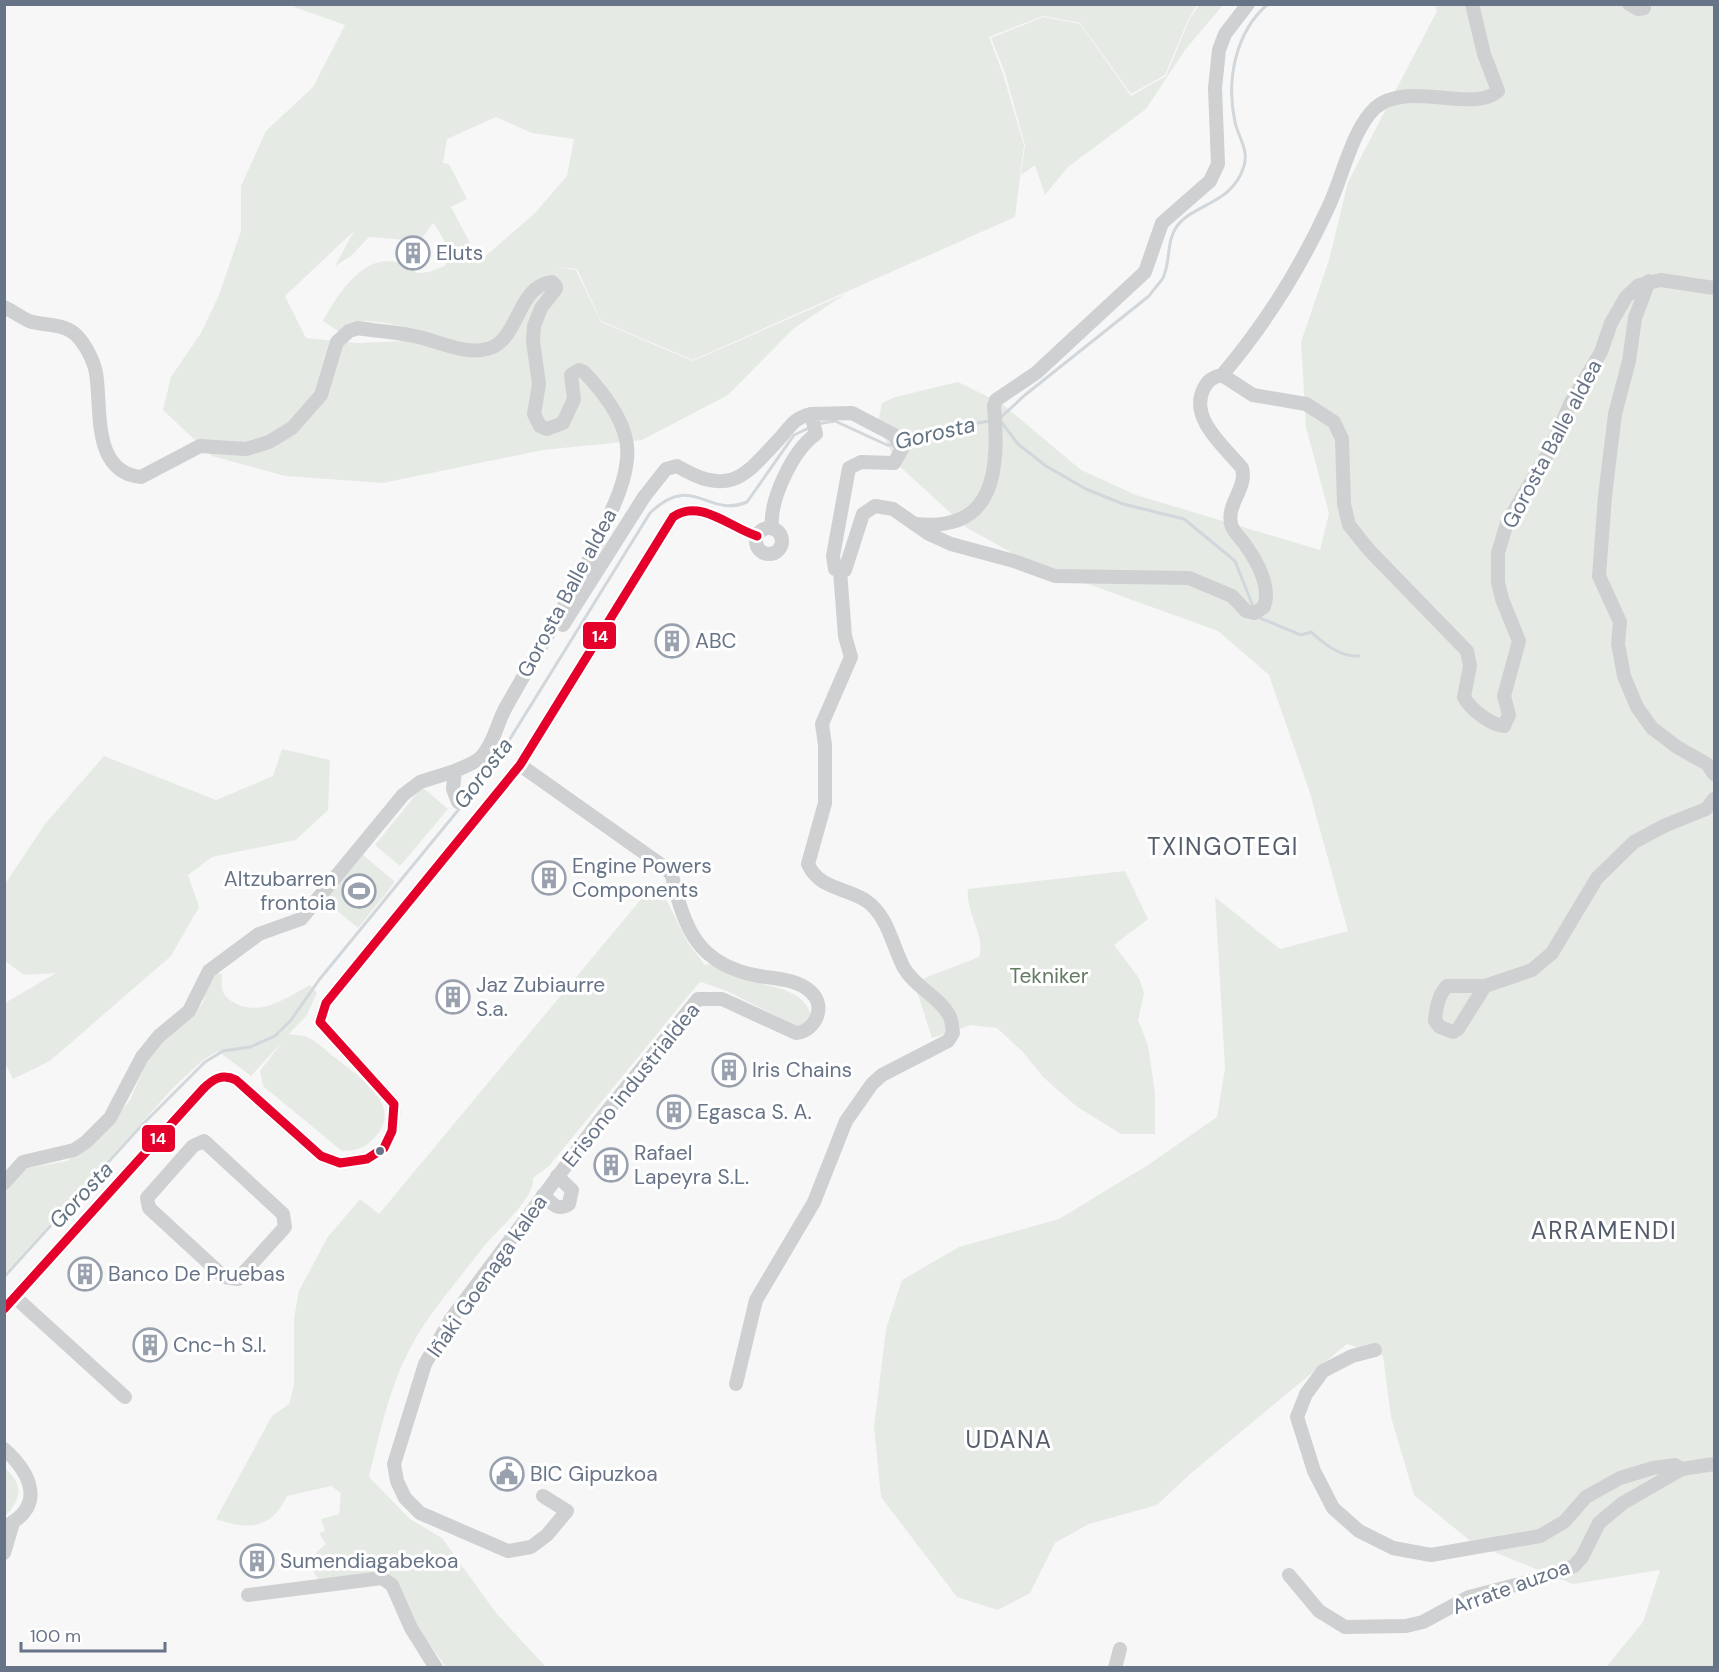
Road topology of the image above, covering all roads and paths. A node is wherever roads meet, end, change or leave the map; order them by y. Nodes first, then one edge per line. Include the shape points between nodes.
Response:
1 (1248, 4) edge
2 (1472, 4) edge
3 (1629, 4) edge
4 (1644, 4) edge
5 (1649, 281) junction
6 (1714, 288) edge
7 (4, 307) edge
8 (1222, 375) junction
9 (813, 421) junction
10 (913, 524) junction
11 (772, 528) junction
12 (757, 537) junction
13 (840, 571) junction
14 (545, 643) junction
15 (520, 765) junction
16 (455, 771) junction
17 (1714, 774) edge
18 (1714, 799) edge
19 (458, 802) dead end
20 (1485, 986) dead end
21 (172, 1169) joint
22 (4, 1183) edge
23 (550, 1186) joint
24 (15, 1297) junction
25 (4, 1309) edge
26 (1375, 1350) dead end
27 (736, 1384) dead end
28 (125, 1397) dead end
29 (4, 1449) edge
30 (1714, 1464) edge
31 (1682, 1469) junction
32 (543, 1496) dead end
33 (9, 1525) edge
34 (4, 1552) edge
35 (1289, 1575) dead end
36 (248, 1595) dead end
37 (1120, 1649) dead end
38 (436, 1668) edge
39 (1115, 1668) edge

1 - 10 street via 1218,50 1218,164 1210,181 1162,224 1146,272 1036,373 996,400 996,451 982,504 955,521
2 - 8 street via 1498,91 1476,99 1421,95 1400,98 1373,110 1356,135 1341,181 1321,223 1266,315
3 - 4 street via 1642,9
5 - 6 street
5 - 8 street, Gorosta Balle aldea via 1633,290 1619,309 1601,352 1571,402 1550,450 1514,508 1501,539 1498,582 1519,641 1504,696 1509,715 1504,726 1472,708 1464,697 1470,666 1467,651 1349,525 1344,504 1342,439 1334,422 1306,404 1253,395
5 - 17 street, Gorosta Balle aldea via 1635,318 1615,414 1599,576 1620,622 1618,644 1624,676 1637,707 1652,728 1707,764
7 - 14 street, Gorosta Balle aldea via 29,321 66,329 80,340 96,372 105,447 122,472 141,477 200,446 246,449 269,442 292,428 321,395 338,342 349,331 358,328 414,336 468,350 488,349 503,340 529,296 552,282 556,290 541,308 534,326 539,384 534,414 540,426 547,429 563,423 574,399 571,375 579,370 584,372 615,413 626,435 628,458 621,489 595,549
8 - 10 street via 1207,382 1199,408 1204,421 1242,468 1244,480 1234,499 1231,518 1266,586 1266,600 1259,611 1246,611 1232,596 1190,578 1055,576 951,544
9 - 11 street via 816,434 792,460 771,514
9 - 13 street via 852,413 900,444 894,464 861,462 849,468 832,563
9 - 14 street via 791,424 770,446 764,459 742,476 711,482 677,466 666,469 644,497 573,612
10 - 13 street via 885,507 869,509 858,524 848,565
11 - 12 street via 763,529
11 - 12 street via 782,537 778,551 764,553 757,547
12 - 15 street via 697,509 673,518
13 - 27 street via 845,636 851,657 822,724 825,803 808,864 822,883 865,900 876,911 905,969 949,1015 953,1033 948,1041 882,1075 846,1121 814,1202 756,1300
14 - 16 street, Gorosta Balle aldea via 481,758
15 - 23 street, Erisono industrialdea via 667,869 684,923 713,957 742,972 798,984 812,993 819,1006 813,1024 796,1033 722,999 698,999
15 - 24 street via 326,1003 322,1014 320,1022 394,1104 392,1131 384,1148 367,1159 340,1163 321,1156 236,1080 216,1078
16 - 19 street via 453,789
16 - 22 street, Gorosta Balle aldea via 420,782 403,795 301,919 259,934 209,971 189,1011 159,1036 142,1057 110,1118 86,1142 74,1150 23,1162
18 - 20 street via 1706,809 1666,825 1628,848 1597,878 1552,953 1533,970
21 - 21 street via 147,1198 149,1208 224,1277 238,1279 285,1227 283,1214 204,1141 193,1146
23 - 32 street, Iñaki Goenaga kalea via 451,1320 425,1364 394,1464 405,1498 420,1513 508,1551 531,1547 567,1511
24 - 25 street
24 - 28 street
26 - 31 street, Arrate auzoa via 1352,1356 1323,1371 1306,1395 1298,1418 1314,1471 1333,1508 1359,1531 1393,1548 1431,1554 1540,1536 1564,1522 1586,1497 1620,1478 1653,1468
29 - 33 street via 16,1459 32,1486 24,1513
30 - 31 street, Arrate auzoa
31 - 35 street, Arrate auzoa via 1610,1513 1599,1523 1574,1566 1469,1598 1430,1620 1406,1626 1345,1627 1319,1611
33 - 34 street
36 - 38 street via 382,1578 392,1585 411,1628
37 - 39 street

